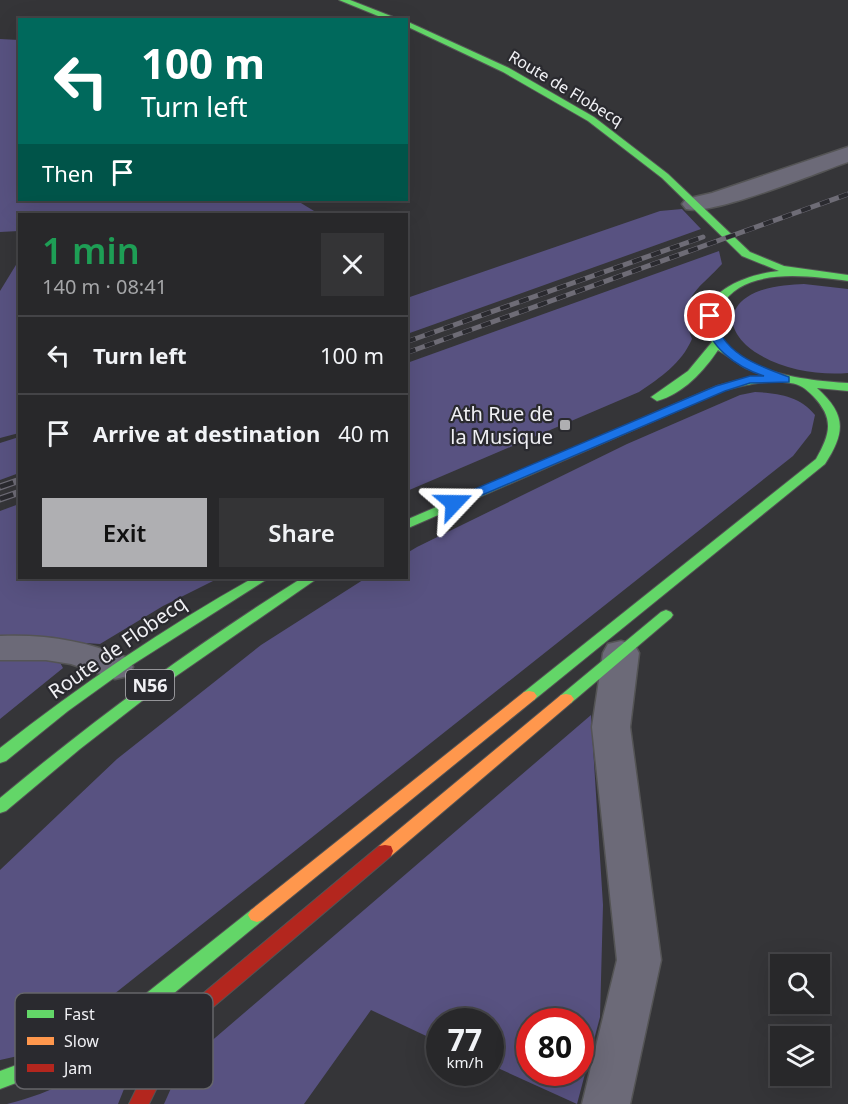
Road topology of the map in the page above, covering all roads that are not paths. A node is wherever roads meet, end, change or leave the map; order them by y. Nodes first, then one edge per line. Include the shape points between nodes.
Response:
1 (343, 0) edge
2 (392, 18) edge
3 (408, 24) edge
4 (848, 154) edge
5 (694, 204) junction
6 (746, 254) junction
7 (811, 273) junction
8 (844, 274) edge
9 (734, 286) junction
10 (718, 340) junction
11 (784, 379) junction
12 (805, 384) junction
13 (848, 387) edge
14 (647, 402) dead end
15 (408, 524) edge
16 (260, 579) edge
17 (309, 579) edge
18 (674, 609) dead end
19 (0, 648) edge
20 (621, 653) junction
21 (115, 667) junction
22 (0, 757) edge
23 (0, 807) edge
24 (161, 993) edge
25 (213, 996) edge
26 (15, 1076) edge
27 (0, 1080) edge
28 (145, 1089) edge
29 (140, 1104) edge
30 (606, 1104) edge

1 - 2 main road
3 - 5 main road, Route de Flobecq via 479,56 591,119 657,169
4 - 5 street
5 - 6 main road, Route de Flobecq
6 - 7 main road, Route de Flobecq via 782,268
6 - 9 main road
7 - 8 main road
7 - 9 main road via 782,273
9 - 10 main road via 717,300 710,316
10 - 11 main road via 744,362
10 - 14 main road via 696,372 668,393
11 - 12 main road
11 - 15 main road via 750,380 703,395
12 - 13 main road
12 - 24 main road via 836,414 835,437 821,461
16 - 21 main road, Route de Flobecq / N56 via 198,613
17 - 23 main road, N56 via 186,658 92,729
18 - 20 main road
19 - 21 street via 39,645 79,652
20 - 25 main road
20 - 30 street via 611,727 639,960
21 - 22 main road, Route de Flobecq / N56
26 - 27 main road
28 - 29 main road

